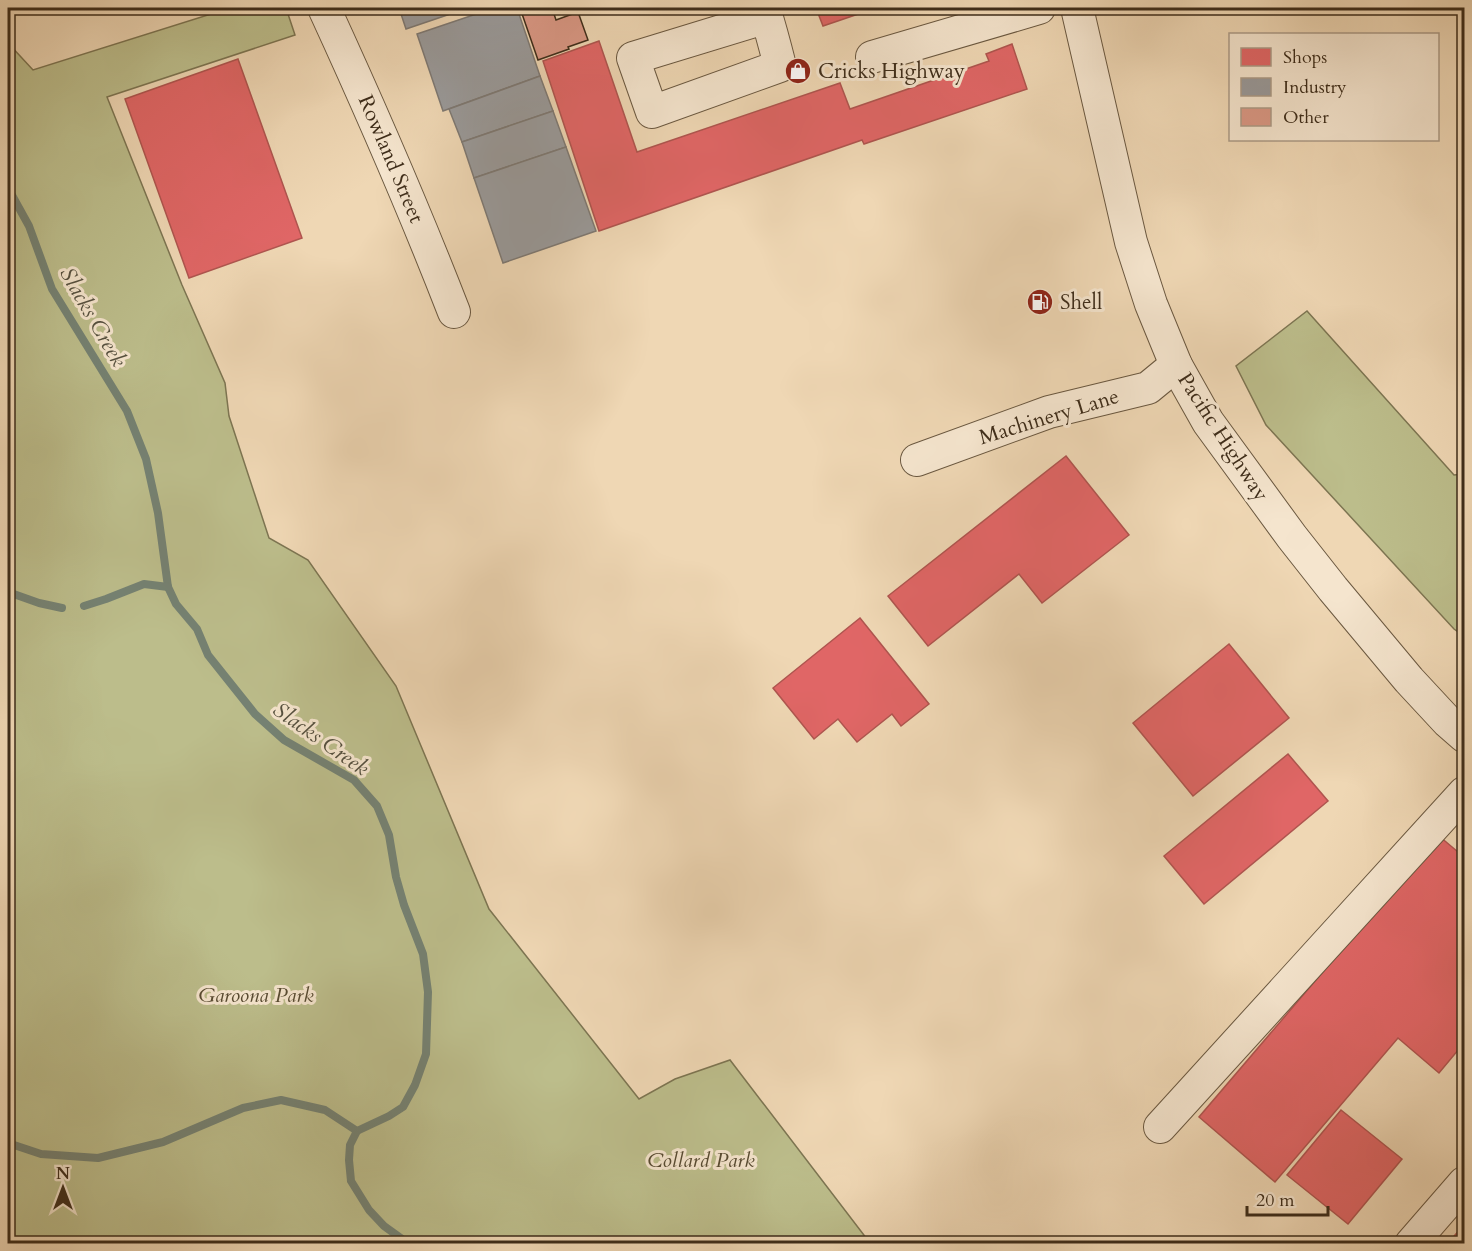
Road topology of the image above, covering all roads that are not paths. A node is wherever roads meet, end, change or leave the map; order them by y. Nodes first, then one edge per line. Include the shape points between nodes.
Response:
1 (324, 8) edge
2 (1039, 8) edge
3 (1077, 8) edge
4 (872, 57) dead end
5 (454, 312) dead end
6 (1176, 365) junction
7 (917, 460) dead end
8 (1464, 736) edge
9 (1464, 793) edge
10 (1160, 1126) dead end
11 (1464, 1183) edge
12 (1411, 1244) edge

1 - 5 street, Rowland Street via 382,134
2 - 4 street
3 - 6 street, Pacific Highway via 1131,242
6 - 7 street, Machinery Lane via 1148,387 1049,412
6 - 8 street, Pacific Highway via 1208,422 1292,537 1409,680
9 - 10 street
11 - 12 street

